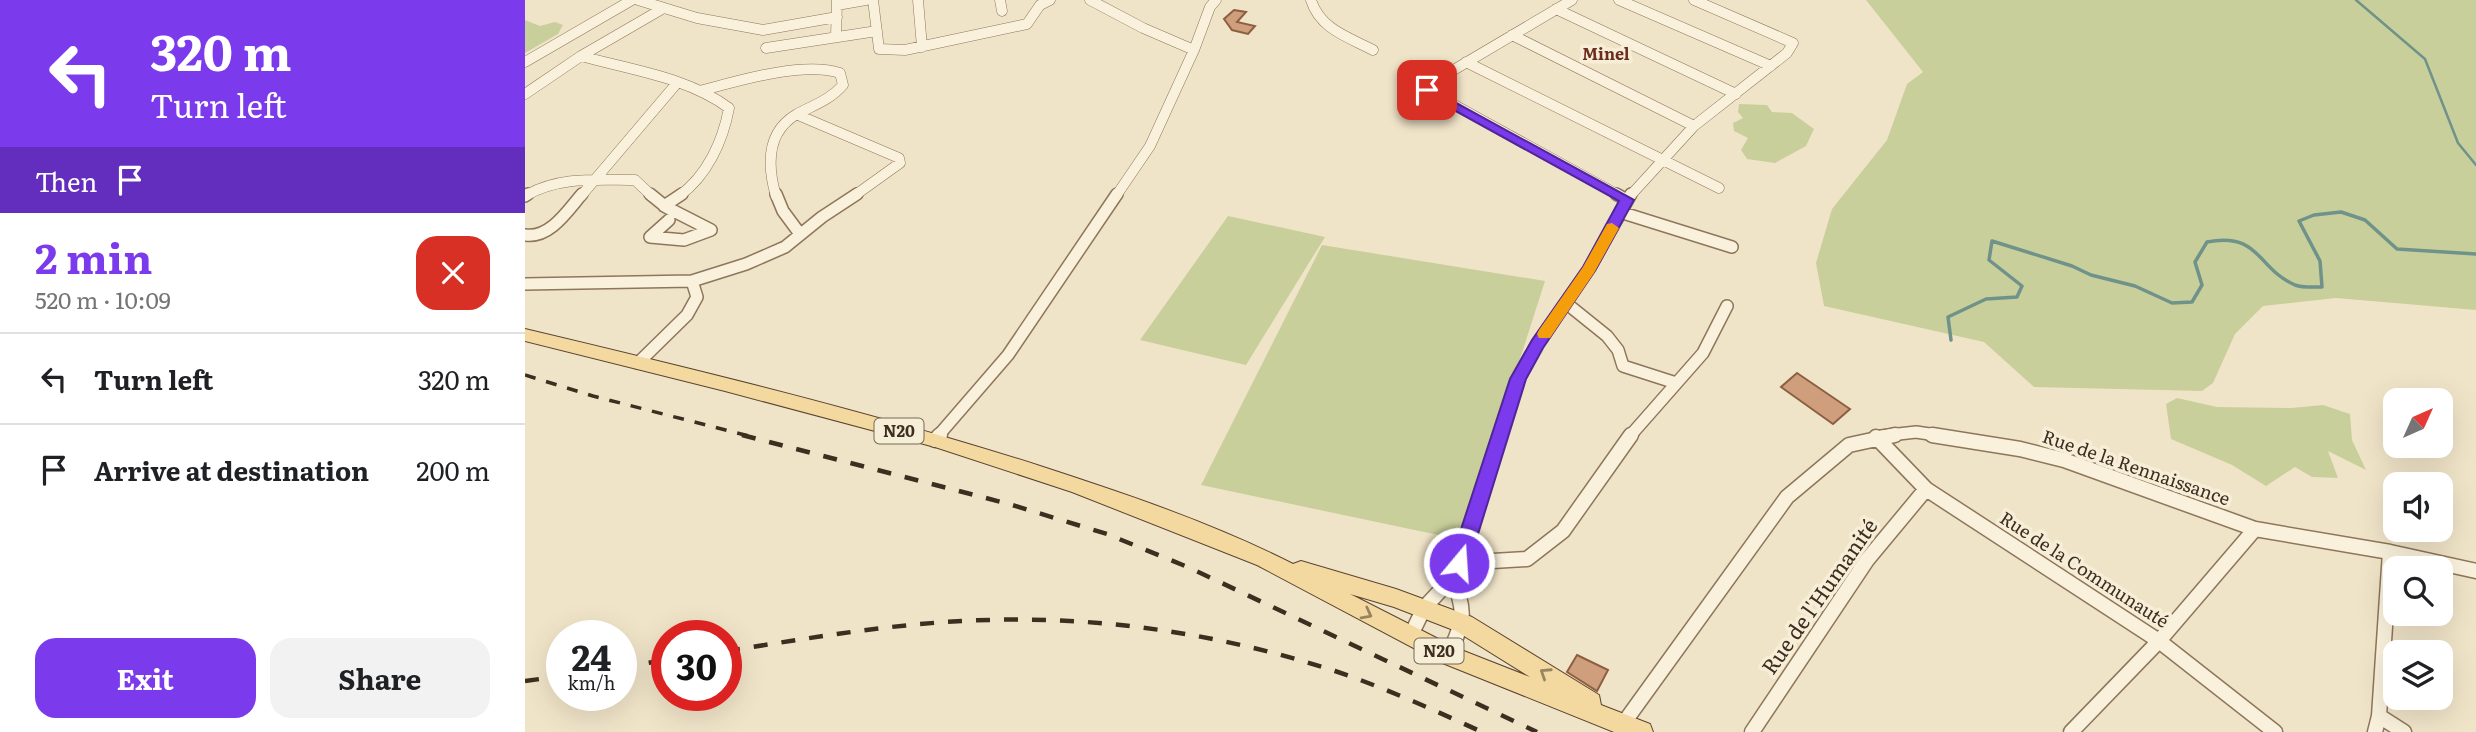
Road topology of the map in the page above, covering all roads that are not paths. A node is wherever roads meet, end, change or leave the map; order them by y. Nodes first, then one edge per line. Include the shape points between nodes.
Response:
1 (632, 0) edge
2 (638, 0) edge
3 (866, 0) edge
4 (873, 0) edge
5 (918, 0) edge
6 (1000, 0) edge
7 (1050, 0) edge
8 (1090, 0) edge
9 (1216, 0) edge
10 (1311, 0) edge
11 (1550, 0) edge
12 (1619, 0) edge
13 (1694, 0) edge
14 (837, 3) edge
15 (1564, 5) edge
16 (662, 9) junction
17 (1002, 11) dead end
18 (837, 17) junction
19 (877, 31) junction
20 (1512, 35) junction
21 (836, 37) junction
22 (922, 47) junction
23 (766, 48) dead end
24 (1194, 50) junction
25 (1373, 50) dead end
26 (581, 56) junction
27 (525, 62) edge
28 (1466, 62) junction
29 (1771, 66) junction
30 (677, 83) junction
31 (700, 91) junction
32 (525, 94) edge
33 (1736, 94) junction
34 (797, 115) junction
35 (1694, 126) junction
36 (1661, 160) junction
37 (594, 179) junction
38 (1719, 188) dead end
39 (525, 196) edge
40 (1627, 200) junction
41 (664, 206) junction
42 (1620, 212) junction
43 (670, 220) dead end
44 (800, 234) junction
45 (525, 235) edge
46 (1732, 247) dead end
47 (692, 281) junction
48 (525, 284) edge
49 (1566, 303) junction
50 (1727, 306) dead end
51 (525, 335) edge
52 (638, 363) junction
53 (1676, 383) junction
54 (1876, 437) junction
55 (935, 440) junction
56 (1926, 489) junction
57 (2255, 529) junction
58 (2391, 552) junction
59 (1264, 559) junction
60 (1459, 563) junction
61 (2476, 571) edge
62 (1452, 578) junction
63 (1424, 608) junction
64 (1464, 624) junction
65 (1410, 637) junction
66 (2159, 641) junction
67 (1448, 655) junction
68 (2377, 724) edge
69 (1633, 728) edge
70 (1752, 732) edge
71 (2071, 732) edge
72 (2275, 732) edge
73 (2404, 732) edge

1 - 27 street
2 - 16 street
3 - 14 street
4 - 19 street
5 - 22 street
6 - 17 street
7 - 22 street via 1039,5 1027,24
8 - 24 street
9 - 24 street
10 - 25 street via 1322,23
11 - 15 street
12 - 29 street
13 - 29 street via 1793,43
14 - 18 street
15 - 20 street
15 - 33 street
16 - 18 street via 763,30
16 - 26 street
18 - 21 street
19 - 21 street
19 - 22 street via 879,49
20 - 28 street
20 - 35 street
21 - 23 street
24 - 55 street via 1150,146 1008,355
26 - 30 street
26 - 32 street
28 - 36 street
28 - 40 street via 1427,90
29 - 33 street
30 - 31 street
30 - 37 street
31 - 34 street via 818,68 834,68 840,73 841,89
31 - 41 street via 724,103 728,113 701,175
33 - 35 street
34 - 44 street via 778,132 768,170 787,221
34 - 44 street via 900,159 897,167
35 - 36 street
36 - 38 street
36 - 40 street
37 - 39 street via 561,183
37 - 41 street via 635,180
37 - 45 street via 556,225
40 - 42 street
41 - 43 street via 702,221 711,230 684,240 650,237
42 - 46 street
42 - 49 street
44 - 47 street via 785,247 746,264
47 - 48 street
47 - 52 street via 697,297 687,315
49 - 53 street via 1604,334 1620,353 1623,366
49 - 60 street via 1518,379
50 - 53 street via 1703,353
51 - 52 main road, N20
52 - 55 main road, N20
53 - 60 street via 1632,433 1563,531 1527,559
54 - 56 street, Rue de la Communauté
54 - 57 street, Rue de la Rennaissance via 1916,432 2020,449 2064,460
54 - 69 street, Rue de la Rennaissance via 1849,445 1787,497
55 - 59 main road, N20 via 1101,494
56 - 66 street, Rue de la Communauté
56 - 70 street, Rue de l'Humanité via 1867,560
57 - 58 street, Rue de la Rennaissance
57 - 66 street
58 - 61 street, Rue de la Rennaissance
58 - 68 street
59 - 63 main road, N20
59 -> 65 main road, N20
60 - 62 street
62 - 63 street
62 - 64 street via 1464,608
63 - 64 main road, N20
63 - 65 street
64 - 67 street
69 -> 64 main road, N20
65 - 67 main road, N20
66 - 71 street
66 - 72 street, Rue de la Communauté
67 - 69 main road, N20
68 - 73 street

